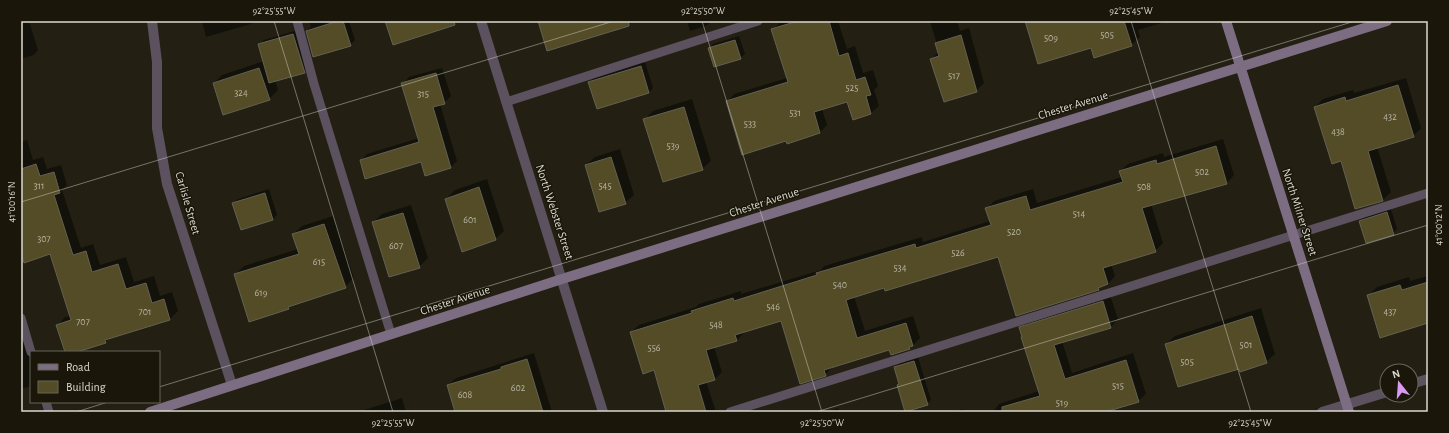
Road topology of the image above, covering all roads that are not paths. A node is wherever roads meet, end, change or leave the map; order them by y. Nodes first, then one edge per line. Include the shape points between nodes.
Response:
1 (152, 21) edge
2 (296, 21) edge
3 (481, 21) edge
4 (758, 21) edge
5 (1226, 21) edge
6 (1387, 21) edge
7 (1240, 66) junction
8 (506, 102) junction
9 (1428, 193) edge
10 (1294, 235) junction
11 (562, 279) junction
12 (21, 318) edge
13 (391, 334) junction
14 (31, 351) edge
15 (232, 385) junction
16 (1379, 395) edge
17 (1347, 408) edge
18 (150, 412) edge
19 (603, 412) edge
20 (730, 412) edge
21 (1322, 412) edge

1 - 15 street, Carlisle Street via 157,62 157,128 167,184
2 - 13 lane
3 - 8 street, North Webster Street
4 - 8 lane
5 - 7 street, North Milner Street
6 - 7 street, Chester Avenue
7 - 10 street, North Milner Street
7 - 11 street, Chester Avenue
8 - 11 street, North Webster Street
9 - 10 lane
10 - 17 street, North Milner Street
10 - 20 lane
11 - 13 street, Chester Avenue
11 - 19 street, North Webster Street
12 - 14 lane
13 - 15 street, Chester Avenue
15 - 18 street, Chester Avenue
16 - 17 street
17 - 21 street

